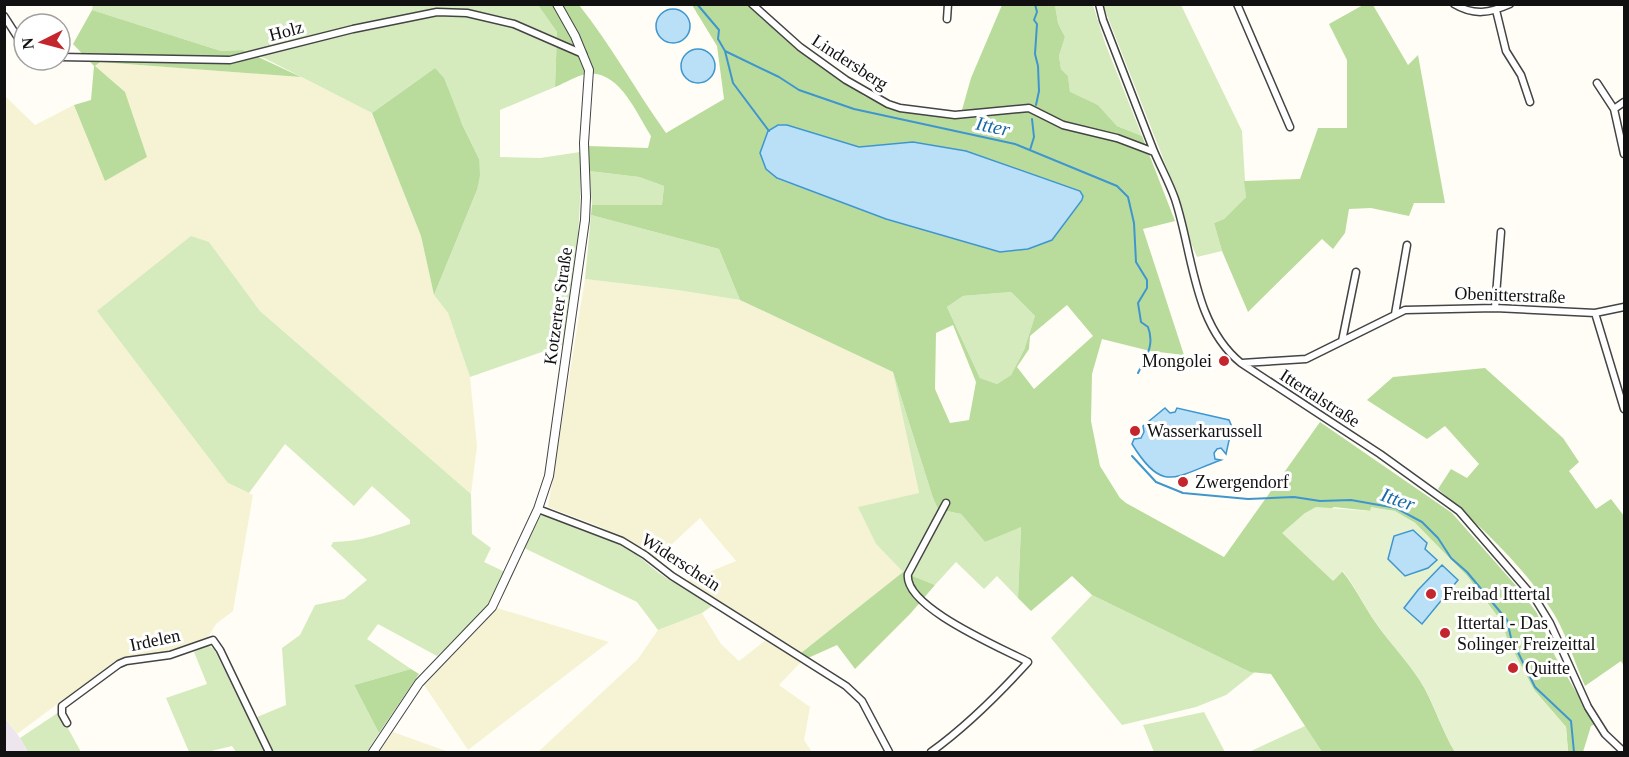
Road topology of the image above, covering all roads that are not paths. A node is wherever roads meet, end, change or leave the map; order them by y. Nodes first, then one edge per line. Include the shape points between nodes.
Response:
1 (556, 4) edge
2 (752, 4) edge
3 (948, 4) edge
4 (1099, 4) edge
5 (1237, 4) edge
6 (1454, 4) edge
7 (1510, 4) edge
8 (1496, 10) junction
9 (947, 19) dead end
10 (584, 54) junction
11 (72, 57) edge
12 (1597, 83) dead end
13 (1530, 102) dead end
14 (1624, 102) edge
15 (1614, 109) junction
16 (1290, 127) dead end
17 (1154, 152) junction
18 (1624, 154) edge
19 (1501, 232) dead end
20 (1407, 246) dead end
21 (1356, 272) dead end
22 (1624, 307) edge
23 (1496, 308) junction
24 (1595, 313) junction
25 (1395, 314) junction
26 (1342, 341) junction
27 (1241, 363) junction
28 (1624, 408) edge
29 (946, 503) dead end
30 (538, 509) junction
31 (67, 723) dead end
32 (1624, 752) edge
33 (269, 753) edge
34 (373, 753) edge
35 (889, 753) edge
36 (932, 753) edge

1 - 10 street, Kotzerter Straße
2 - 17 street, Lindersberg via 800,47 888,104 955,115 1029,108 1063,125
3 - 9 street
4 - 17 street, Ittertalstraße
5 - 16 street
6 - 8 street via 1471,13
7 - 8 street
8 - 13 street via 1506,51 1521,75
10 - 11 street, Holz via 514,24 467,13 437,12 230,60
10 - 30 street, Kotzerter Straße via 590,73 584,143 585,220 549,476
12 - 15 street
14 - 15 street
15 - 18 street
17 - 27 street, Ittertalstraße via 1175,200 1208,315 1223,343
19 - 23 street
20 - 25 street
21 - 26 street
22 - 24 street, Obenitterstraße
23 - 24 street, Obenitterstraße
23 - 25 street, Obenitterstraße via 1405,310
24 - 28 street
25 - 26 street, Obenitterstraße
26 - 27 street, Obenitterstraße via 1306,359
27 - 32 street, Ittertalstraße via 1459,511 1536,600 1588,707 1605,734
29 - 36 street via 908,574 909,584 921,602 948,621 1028,662 988,705
30 - 34 street, Kotzerter Straße via 492,607 419,682
30 - 35 street, Widerschein via 622,541 846,686 862,701
31 - 33 street, Irdelen via 62,706 119,664 170,656 213,640

